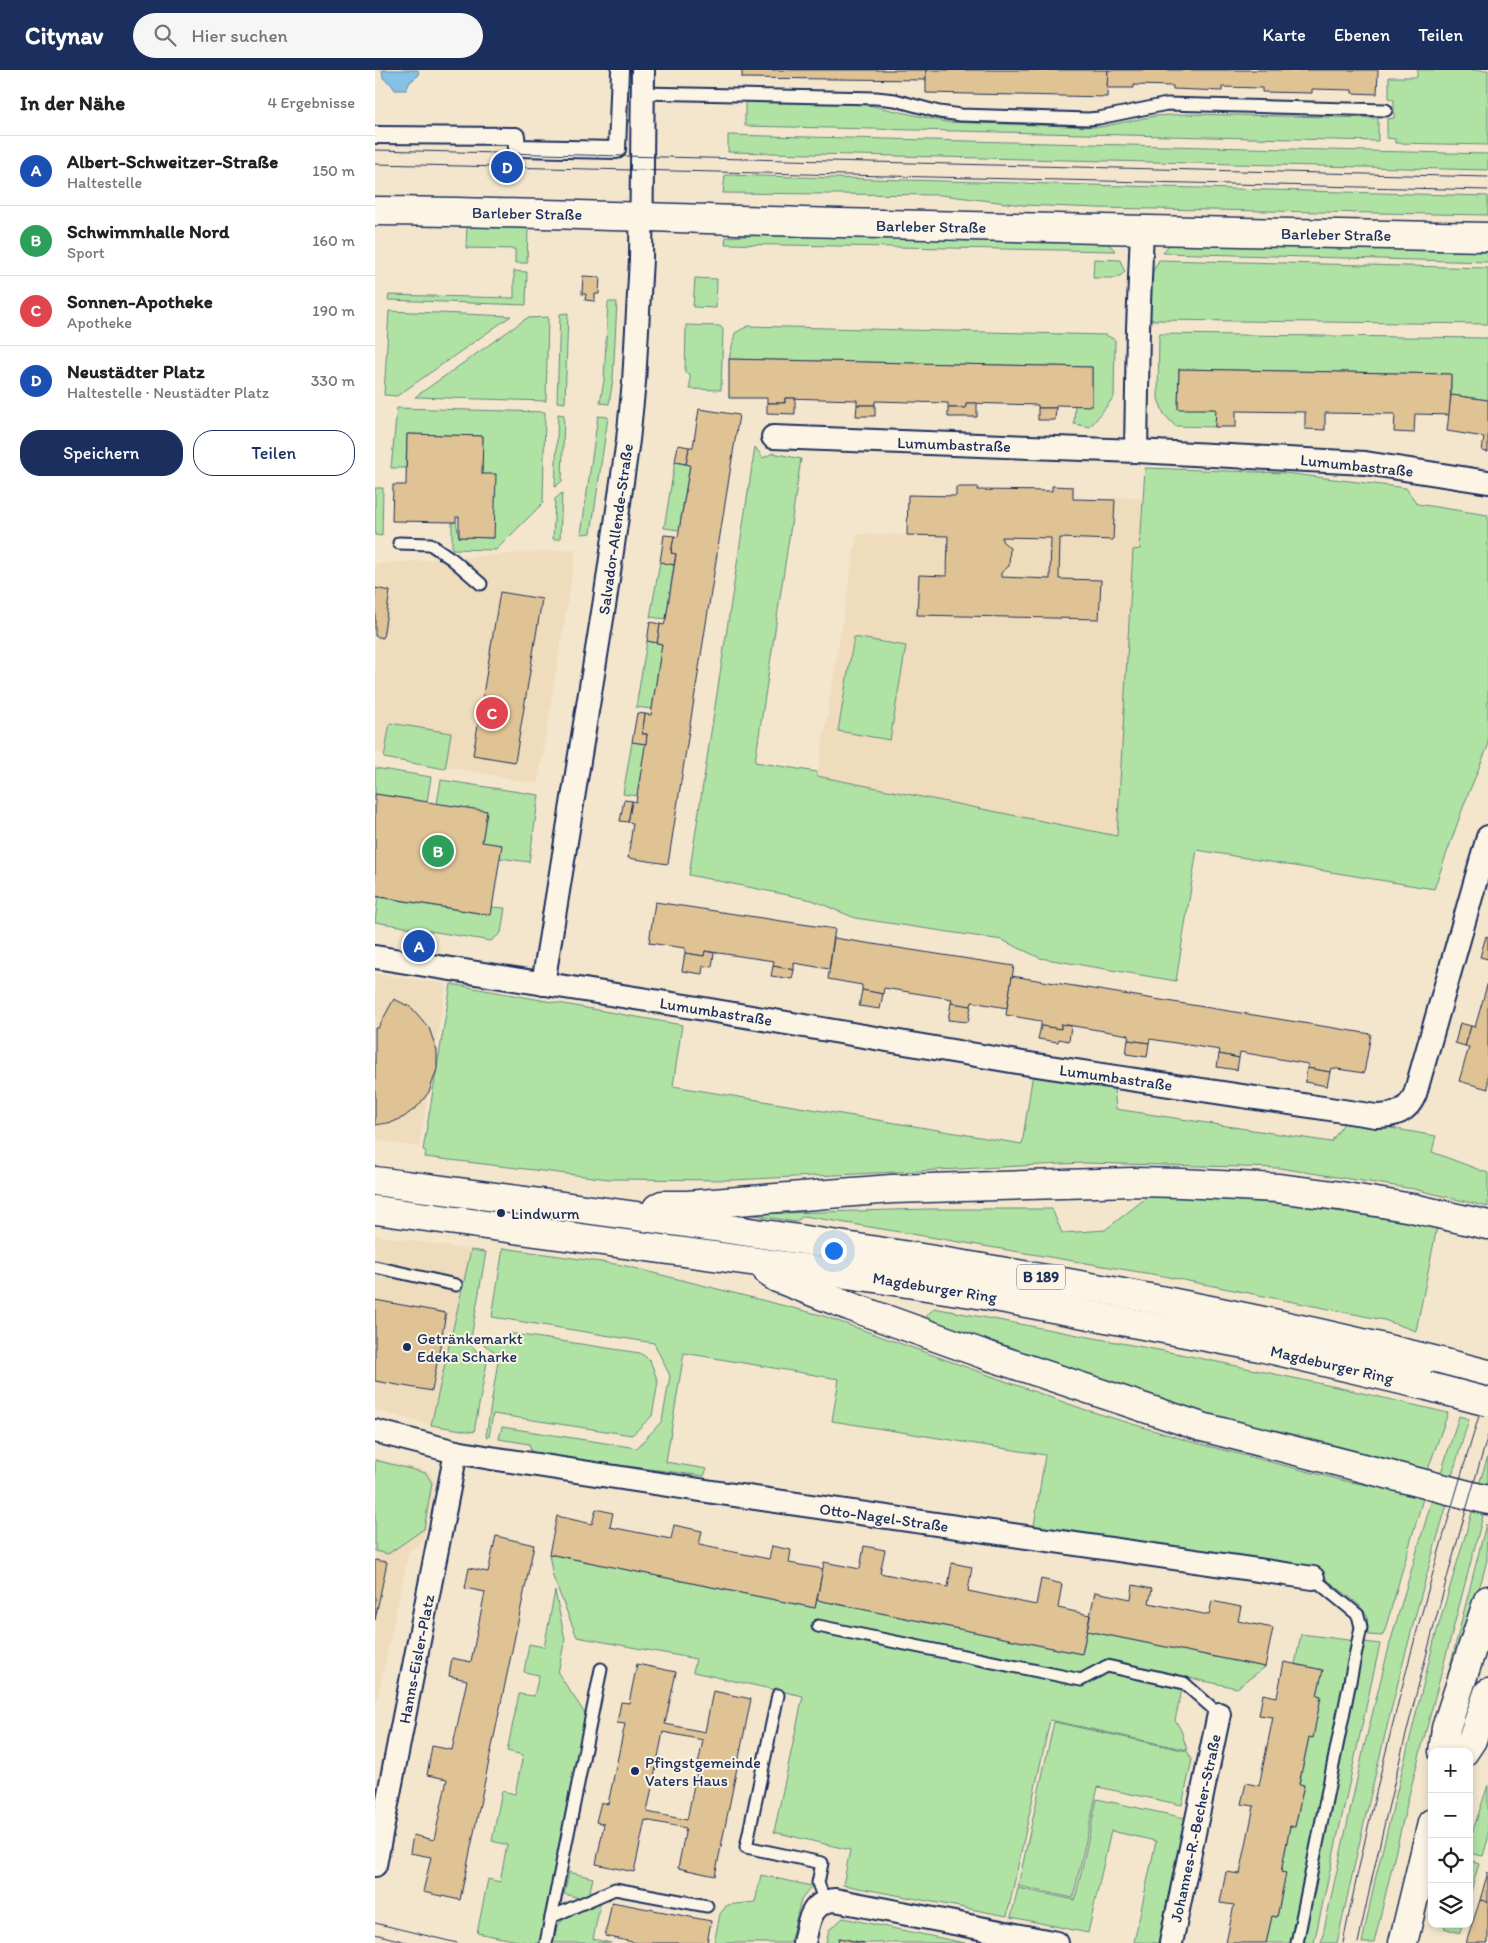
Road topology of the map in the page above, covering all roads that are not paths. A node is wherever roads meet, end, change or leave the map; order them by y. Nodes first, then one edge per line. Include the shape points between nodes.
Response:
1 (620, 70) edge
2 (643, 70) edge
3 (642, 93) junction
4 (1386, 110) dead end
5 (375, 135) edge
6 (375, 211) edge
7 (640, 218) junction
8 (1142, 230) junction
9 (1488, 237) edge
10 (773, 437) dead end
11 (1136, 451) junction
12 (1488, 482) edge
13 (399, 543) dead end
14 (481, 584) dead end
15 (1488, 837) edge
16 (375, 957) edge
17 (543, 984) junction
18 (375, 1182) edge
19 (375, 1210) edge
20 (643, 1217) junction
21 (1488, 1225) edge
22 (752, 1261) junction
23 (375, 1266) edge
24 (456, 1284) dead end
25 (1488, 1374) edge
26 (1488, 1402) edge
27 (375, 1431) edge
28 (456, 1452) junction
29 (1488, 1500) edge
30 (1313, 1578) joint
31 (1488, 1600) edge
32 (818, 1626) dead end
33 (601, 1668) dead end
34 (1488, 1693) edge
35 (778, 1694) dead end
36 (1219, 1714) joint
37 (1444, 1748) edge
38 (1467, 1748) edge
39 (1428, 1838) edge
40 (375, 1865) edge
41 (825, 1902) junction
42 (707, 1906) dead end
43 (551, 1917) junction
44 (546, 1943) edge
45 (804, 1943) edge
46 (1057, 1943) edge
47 (1171, 1943) edge
48 (1297, 1943) edge
49 (1403, 1943) edge

1 - 5 street via 617,150 517,148 516,136
2 - 3 street, Salvador-Allende-Straße
3 - 4 lane via 876,98 961,115 1088,119 1167,104
3 - 7 street, Salvador-Allende-Straße
6 - 7 main road, Barleber Straße
7 - 8 main road, Barleber Straße
7 - 17 street, Salvador-Allende-Straße via 636,354 628,440
8 - 9 main road, Barleber Straße
8 - 11 street
10 - 11 street, Lumumbastraße
11 - 12 street, Lumumbastraße via 1365,463
13 - 14 lane via 430,544 452,558
15 - 17 street, Lumumbastraße via 1415,1094 1406,1108 1388,1116 1023,1063
16 - 17 street, Lumumbastraße
18 - 20 main road, Magdeburger Ring / B 189
19 - 22 main road, Magdeburger Ring / B 189
20 - 21 main road via 662,1205 892,1189 1133,1182 1293,1190 1412,1208
20 - 25 main road, Magdeburger Ring / B 189 via 1055,1279 1328,1334
22 - 26 main road, Magdeburger Ring / B 189, bridge via 1058,1308 1260,1347
22 - 29 main road via 777,1278 849,1306 1202,1427
23 - 24 lane
27 - 28 street, Otto-Nagel-Straße
28 - 30 street, Otto-Nagel-Straße
28 - 40 street, Hanns-Eisler-Platz
30 - 48 lane via 1358,1615 1361,1627
31 - 37 main road via 1446,1728
32 - 36 lane via 1081,1680 1107,1666 1184,1683
33 - 43 lane
34 - 38 main road
35 - 41 lane via 746,1847 822,1863 817,1883
36 - 47 street, Johannes-R.-Becher-Straße
39 - 49 main road
41 - 45 street via 811,1913
41 - 46 street via 842,1901
42 - 43 lane via 615,1889
43 - 44 lane

